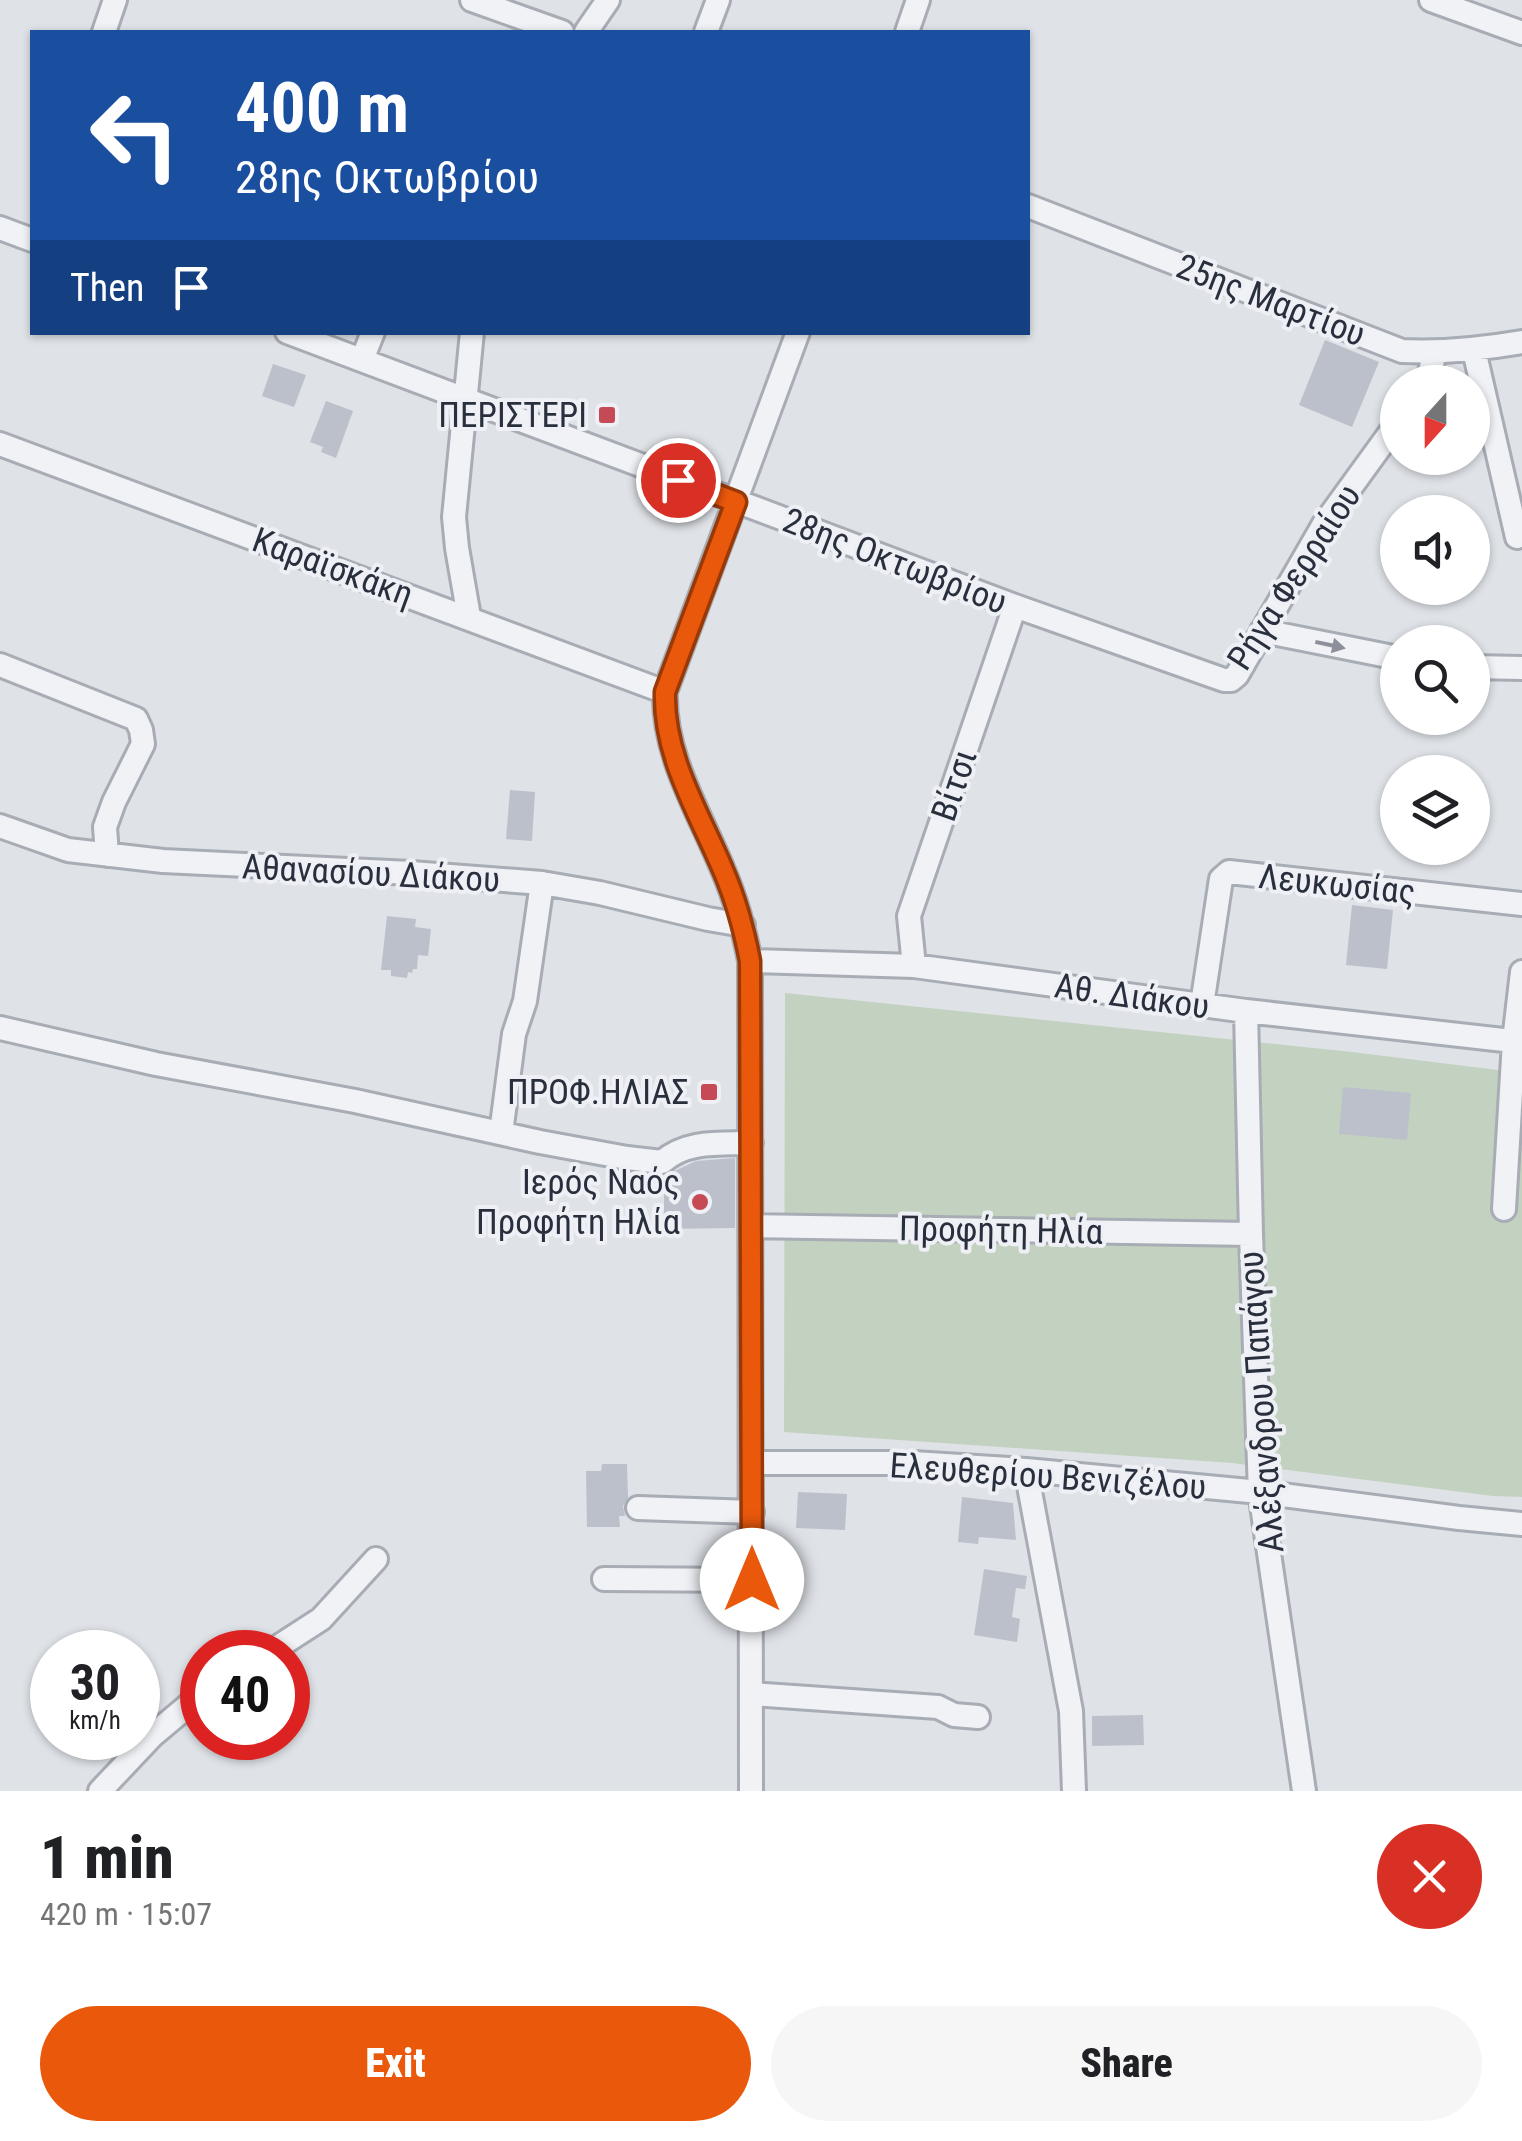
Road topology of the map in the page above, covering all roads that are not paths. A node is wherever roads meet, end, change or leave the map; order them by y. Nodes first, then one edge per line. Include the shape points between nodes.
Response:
1 (116, 0) edge
2 (472, 0) edge
3 (608, 0) edge
4 (718, 0) edge
5 (918, 0) edge
6 (1432, 0) edge
7 (105, 30) edge
8 (556, 30) edge
9 (587, 30) edge
10 (707, 30) edge
11 (908, 30) edge
12 (1522, 33) edge
13 (1030, 207) edge
14 (0, 228) edge
15 (30, 239) edge
16 (295, 335) edge
17 (372, 335) edge
18 (472, 335) edge
19 (797, 335) edge
20 (1522, 342) edge
21 (1474, 350) junction
22 (1435, 353) junction
23 (362, 360) junction
24 (1431, 365) edge
25 (466, 398) junction
26 (0, 444) edge
27 (1380, 447) edge
28 (736, 502) junction
29 (1517, 536) dead end
30 (1015, 606) junction
31 (469, 618) junction
32 (1262, 631) junction
33 (1380, 654) edge
34 (0, 664) edge
35 (1490, 667) edge
36 (1522, 668) edge
37 (1224, 680) joint
38 (665, 692) junction
39 (0, 826) edge
40 (107, 854) junction
41 (542, 883) junction
42 (1522, 904) edge
43 (743, 925) junction
44 (750, 961) junction
45 (914, 966) junction
46 (1522, 972) edge
47 (1202, 1005) junction
48 (1246, 1012) junction
49 (0, 1028) edge
50 (1518, 1042) edge
51 (501, 1132) junction
52 (751, 1143) junction
53 (1504, 1209) dead end
54 (752, 1226) junction
55 (1250, 1234) junction
56 (752, 1464) junction
57 (1026, 1470) junction
58 (1260, 1492) junction
59 (638, 1508) dead end
60 (752, 1512) junction
61 (1522, 1524) edge
62 (376, 1560) dead end
63 (604, 1579) dead end
64 (752, 1580) junction
65 (304, 1630) edge
66 (752, 1694) junction
67 (180, 1712) edge
68 (978, 1717) dead end
69 (100, 1791) edge
70 (751, 1791) edge
71 (1074, 1791) edge
72 (1304, 1791) edge

1 - 7 street
2 - 8 street
3 - 9 street
4 - 10 street
5 - 11 street
6 - 12 street
13 - 22 street, 25ης Μαρτίου via 1402,351
14 - 15 street
16 - 23 street, 28ης Οκτωβρίου
17 - 23 street
18 - 25 street
19 - 28 street
20 - 21 street, 25ης Μαρτίου
21 - 22 street, 25ης Μαρτίου
21 - 29 street
22 - 24 street
23 - 25 street, 28ης Οκτωβρίου
25 - 28 street, 28ης Οκτωβρίου
25 - 31 street via 454,516
26 - 31 street, Καραϊσκάκη
27 - 32 street, Ρήγα Φερραίου via 1324,524
28 - 30 street, 28ης Οκτωβρίου
28 - 38 street
30 - 37 street, 28ης Οκτωβρίου
30 - 45 street, Βίτσι via 909,916
31 - 38 street, Καραϊσκάκη
32 -> 33 street
32 - 37 street, Ρήγα Φερραίου via 1237,675
34 - 40 street via 136,720 143,744 105,828
35 - 36 street
38 - 43 street via 670,744
39 - 40 street, Αθανασίου Διάκου via 68,850
40 - 41 street, Αθανασίου Διάκου
41 - 43 street, Αθανασίου Διάκου
41 - 51 street
42 - 47 street, Λευκωσίας via 1230,872 1221,879
43 - 44 street
44 - 45 street, Αθ. Διάκου
44 - 52 street
45 - 47 street, Αθ. Διάκου
46 - 50 street
47 - 48 street, Αθ. Διάκου
48 - 50 street, Αθ. Διάκου
48 - 55 street, Αλέξανδρου Παπάγου
49 - 51 street
50 - 53 street
51 - 52 street via 662,1162 689,1147
52 - 54 street
54 - 55 street, Προφήτη Ηλία
54 - 56 street
55 - 58 street, Αλέξανδρου Παπάγου
56 - 57 street, Ελευθερίου Βενιζέλου
56 - 60 street
57 - 58 street, Ελευθερίου Βενιζέλου
57 - 71 street via 1071,1711
58 - 61 street, Ελευθερίου Βενιζέλου
58 - 72 street, Αλέξανδρου Παπάγου
59 - 60 street
60 - 64 street
62 - 65 street
63 - 64 street
64 - 66 street
66 - 68 street via 938,1707
66 - 70 street
67 - 69 street

